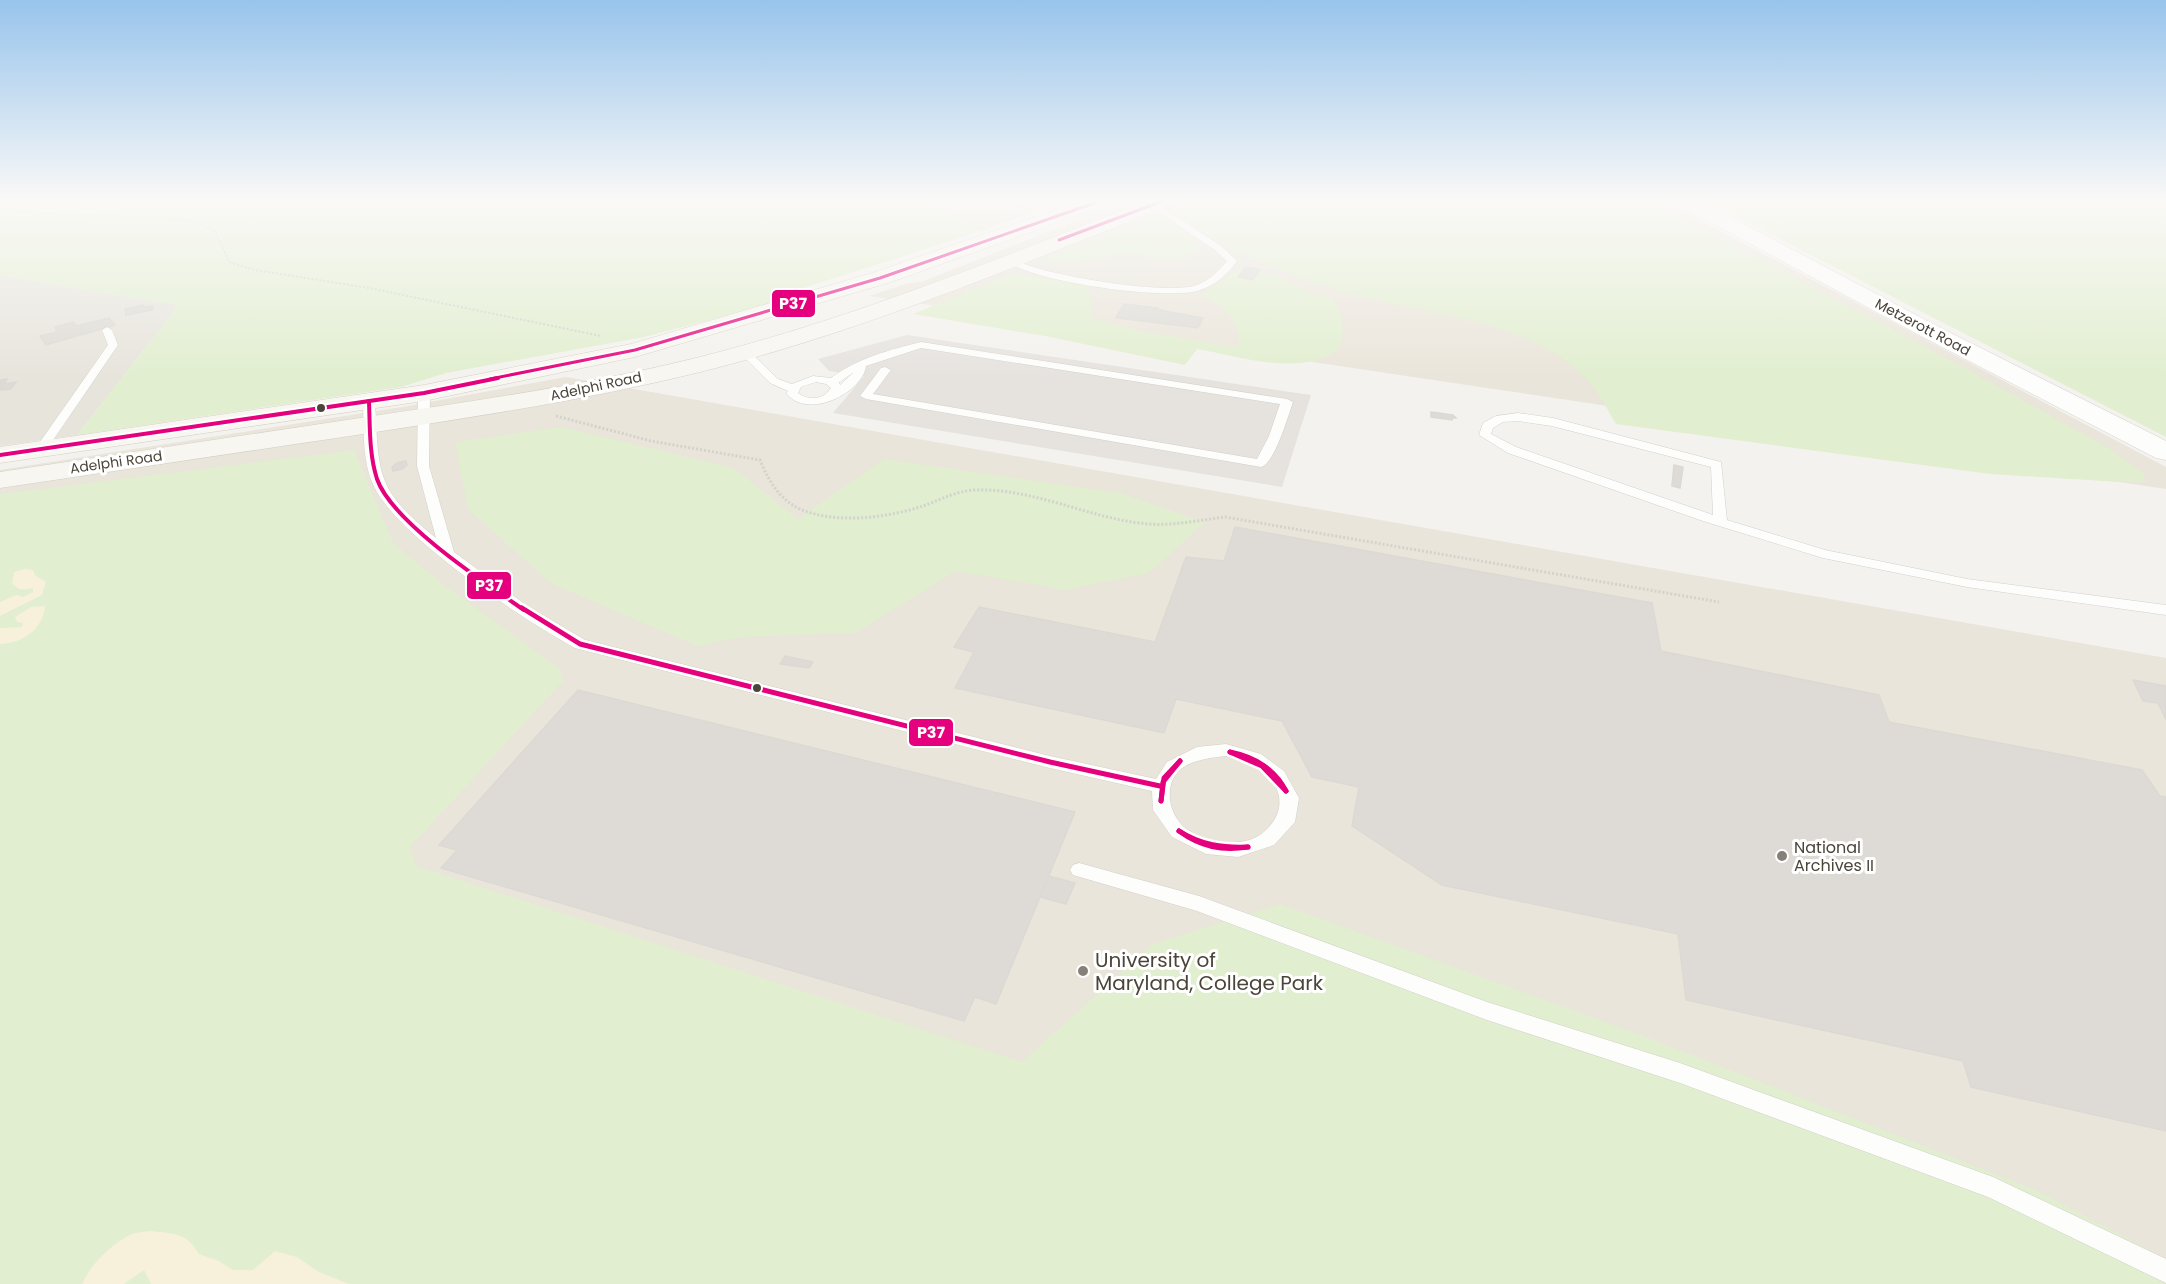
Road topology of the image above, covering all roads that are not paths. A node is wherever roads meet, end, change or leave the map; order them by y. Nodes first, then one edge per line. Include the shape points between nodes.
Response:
1 (935, 259) edge
2 (1009, 259) joint
3 (1230, 259) edge
4 (1794, 259) edge
5 (107, 330) dead end
6 (744, 352) junction
7 (885, 370) dead end
8 (834, 387) junction
9 (793, 389) junction
10 (423, 405) junction
11 (370, 414) junction
12 (41, 448) junction
13 (2166, 452) edge
14 (0, 454) edge
15 (0, 480) edge
16 (1720, 522) junction
17 (447, 553) junction
18 (2166, 610) edge
19 (1160, 786) junction
20 (1079, 870) dead end
21 (2166, 1271) edge

1 - 10 main road, Adelphi Road via 626,352
2 - 3 lane via 1024,268 1086,281 1168,291 1208,284 1224,273
2 - 6 main road, Adelphi Road via 885,306
4 - 13 street, Metzerott Road
5 - 12 lane via 113,345
6 - 9 lane via 774,381
6 - 10 main road, Adelphi Road via 519,402
7 - 8 lane via 866,396 1261,464 1287,402 921,345 869,358 851,383
8 - 9 lane via 813,379
8 - 9 lane via 825,400 808,402 794,398
10 - 11 main road, Adelphi Road
10 - 17 lane via 423,466
11 - 12 main road, Adelphi Road
11 - 15 main road, Adelphi Road
11 - 17 lane via 375,472 382,491 399,512
12 - 14 main road, Adelphi Road
16 - 16 lane via 1717,465 1544,421 1518,417 1500,419 1487,426 1485,435 1512,450
16 - 18 lane via 1823,554 1967,583
17 - 19 lane via 539,623 580,644
19 - 19 lane via 1162,810 1178,832 1206,847 1248,847 1268,840 1286,822 1290,798 1278,775 1255,758 1226,750 1197,753 1173,766
20 - 21 lane via 1199,904 1487,1011 1680,1074 1982,1184

